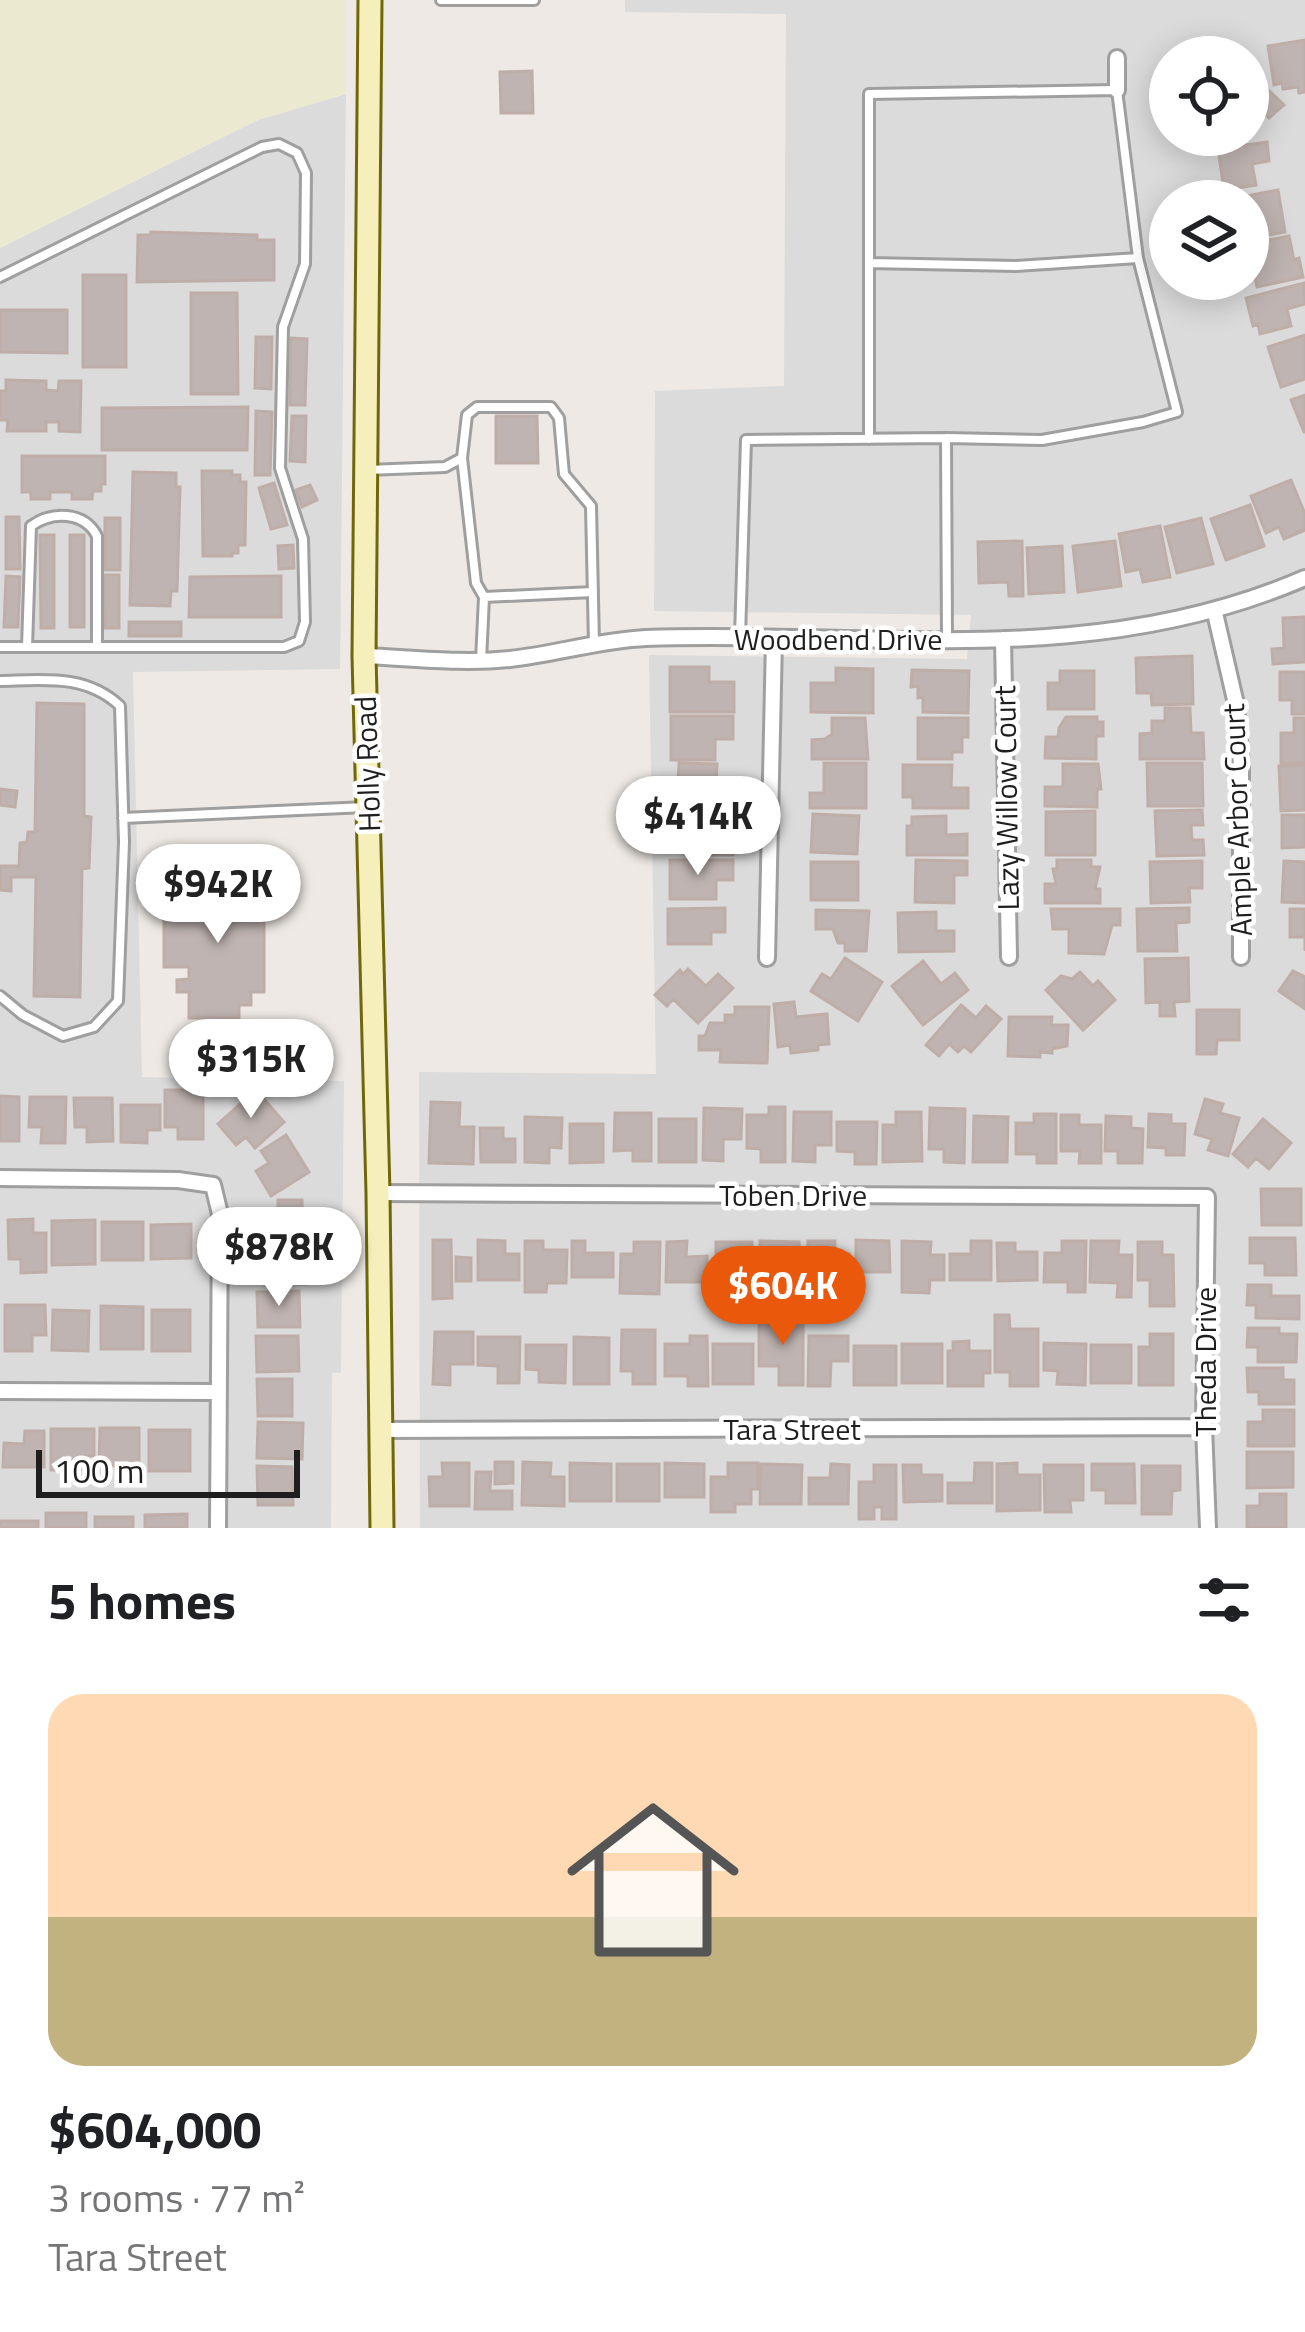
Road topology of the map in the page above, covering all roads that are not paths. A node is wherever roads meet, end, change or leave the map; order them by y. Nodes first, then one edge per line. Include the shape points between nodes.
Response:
1 (370, 0) edge
2 (441, 0) edge
3 (534, 0) edge
4 (1117, 58) dead end
5 (1117, 90) junction
6 (1138, 259) junction
7 (869, 263) junction
8 (0, 277) edge
9 (946, 438) junction
10 (869, 439) junction
11 (462, 458) junction
12 (366, 470) junction
13 (1305, 578) edge
14 (593, 592) junction
15 (484, 597) junction
16 (1215, 613) junction
17 (740, 640) junction
18 (774, 640) junction
19 (947, 640) junction
20 (1003, 640) junction
21 (594, 645) junction
22 (0, 647) edge
23 (28, 647) junction
24 (97, 647) junction
25 (364, 656) junction
26 (481, 661) junction
27 (0, 680) edge
28 (368, 807) junction
29 (123, 818) junction
30 (1009, 957) dead end
31 (1240, 957) dead end
32 (767, 958) dead end
33 (0, 996) edge
34 (0, 1178) edge
35 (378, 1192) junction
36 (1207, 1197) joint
37 (0, 1391) edge
38 (216, 1392) junction
39 (1204, 1427) junction
40 (380, 1430) junction
41 (218, 1528) edge
42 (382, 1528) edge
43 (1208, 1528) edge

1 - 12 main road, Holly Road
2 - 3 lane
4 - 5 street
5 - 6 lane
5 - 7 lane via 868,94
6 - 7 lane
6 - 9 lane via 1177,412 1042,440
7 - 10 lane
8 - 24 lane via 262,147 297,153 306,173 305,264 283,327 280,468 303,539 299,640 284,647
9 - 10 lane
9 - 19 lane
10 - 17 lane via 746,440
11 - 12 lane via 445,467
11 - 14 lane via 467,415 477,407 551,407 564,473 591,506
11 - 15 lane
12 - 25 main road, Holly Road
13 - 16 street, Woodbend Drive
14 - 15 lane
14 - 21 lane
15 - 26 lane
16 - 20 street, Woodbend Drive via 1098,635
16 - 31 street, Ample Arbor Court via 1239,745
17 - 18 street, Woodbend Drive
17 - 21 street, Woodbend Drive
18 - 19 street, Woodbend Drive
18 - 32 street
19 - 20 street, Woodbend Drive
20 - 30 street, Lazy Willow Court
21 - 26 street, Woodbend Drive
22 - 23 lane
23 - 24 lane
23 - 24 lane via 31,526 79,516 97,536
25 - 26 street, Woodbend Drive
25 - 28 main road, Holly Road
27 - 29 lane via 76,680 120,706
28 - 29 lane
28 - 35 main road, Holly Road
29 - 33 lane via 118,1001 94,1027 63,1036
34 - 38 street via 212,1185 220,1214
35 - 36 street, Toben Drive
35 - 40 main road, Holly Road
36 - 39 street, Theda Drive
37 - 38 street
38 - 41 street
39 - 40 street, Tara Street
39 - 43 street, Theda Drive
40 - 42 main road, Holly Road

